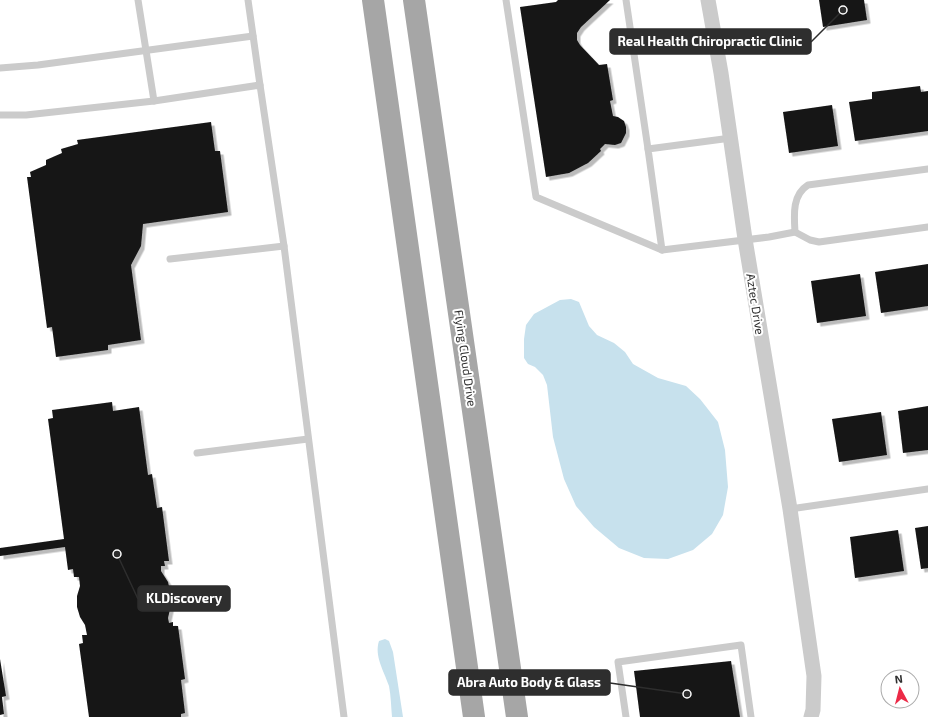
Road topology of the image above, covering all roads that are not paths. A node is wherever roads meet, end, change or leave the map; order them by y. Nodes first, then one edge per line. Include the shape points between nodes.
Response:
1 (138, 0) edge
2 (248, 0) edge
3 (373, 0) edge
4 (414, 0) edge
5 (506, 0) edge
6 (626, 0) edge
7 (708, 0) edge
8 (253, 36) junction
9 (146, 51) junction
10 (0, 68) edge
11 (260, 85) junction
12 (154, 101) junction
13 (0, 115) edge
14 (731, 138) junction
15 (648, 150) junction
16 (928, 169) edge
17 (928, 227) edge
18 (795, 232) junction
19 (746, 239) junction
20 (284, 246) junction
21 (662, 250) junction
22 (170, 259) dead end
23 (308, 439) junction
24 (197, 453) dead end
25 (928, 489) edge
26 (790, 509) junction
27 (344, 717) edge
28 (474, 717) edge
29 (517, 717) edge
30 (626, 717) edge
31 (751, 717) edge
32 (811, 717) edge

1 - 9 lane
2 - 8 lane
3 - 28 main road
4 - 29 main road, Flying Cloud Drive
5 - 21 lane via 536,197
6 - 15 lane
7 - 14 street, Aztec Drive
8 - 9 lane
8 - 11 lane
9 - 10 lane
9 - 12 lane
11 - 12 lane
11 - 20 lane
12 - 13 lane via 26,115
14 - 15 lane
14 - 19 street, Aztec Drive
15 - 21 lane
16 - 18 lane via 808,185 801,190 796,199
17 - 18 lane via 819,242
18 - 19 lane
19 - 21 lane
19 - 26 street, Aztec Drive
20 - 22 lane
20 - 23 lane
23 - 24 lane
23 - 27 lane
25 - 26 lane
26 - 32 street, Aztec Drive via 814,676
30 - 31 lane via 618,662 741,645

